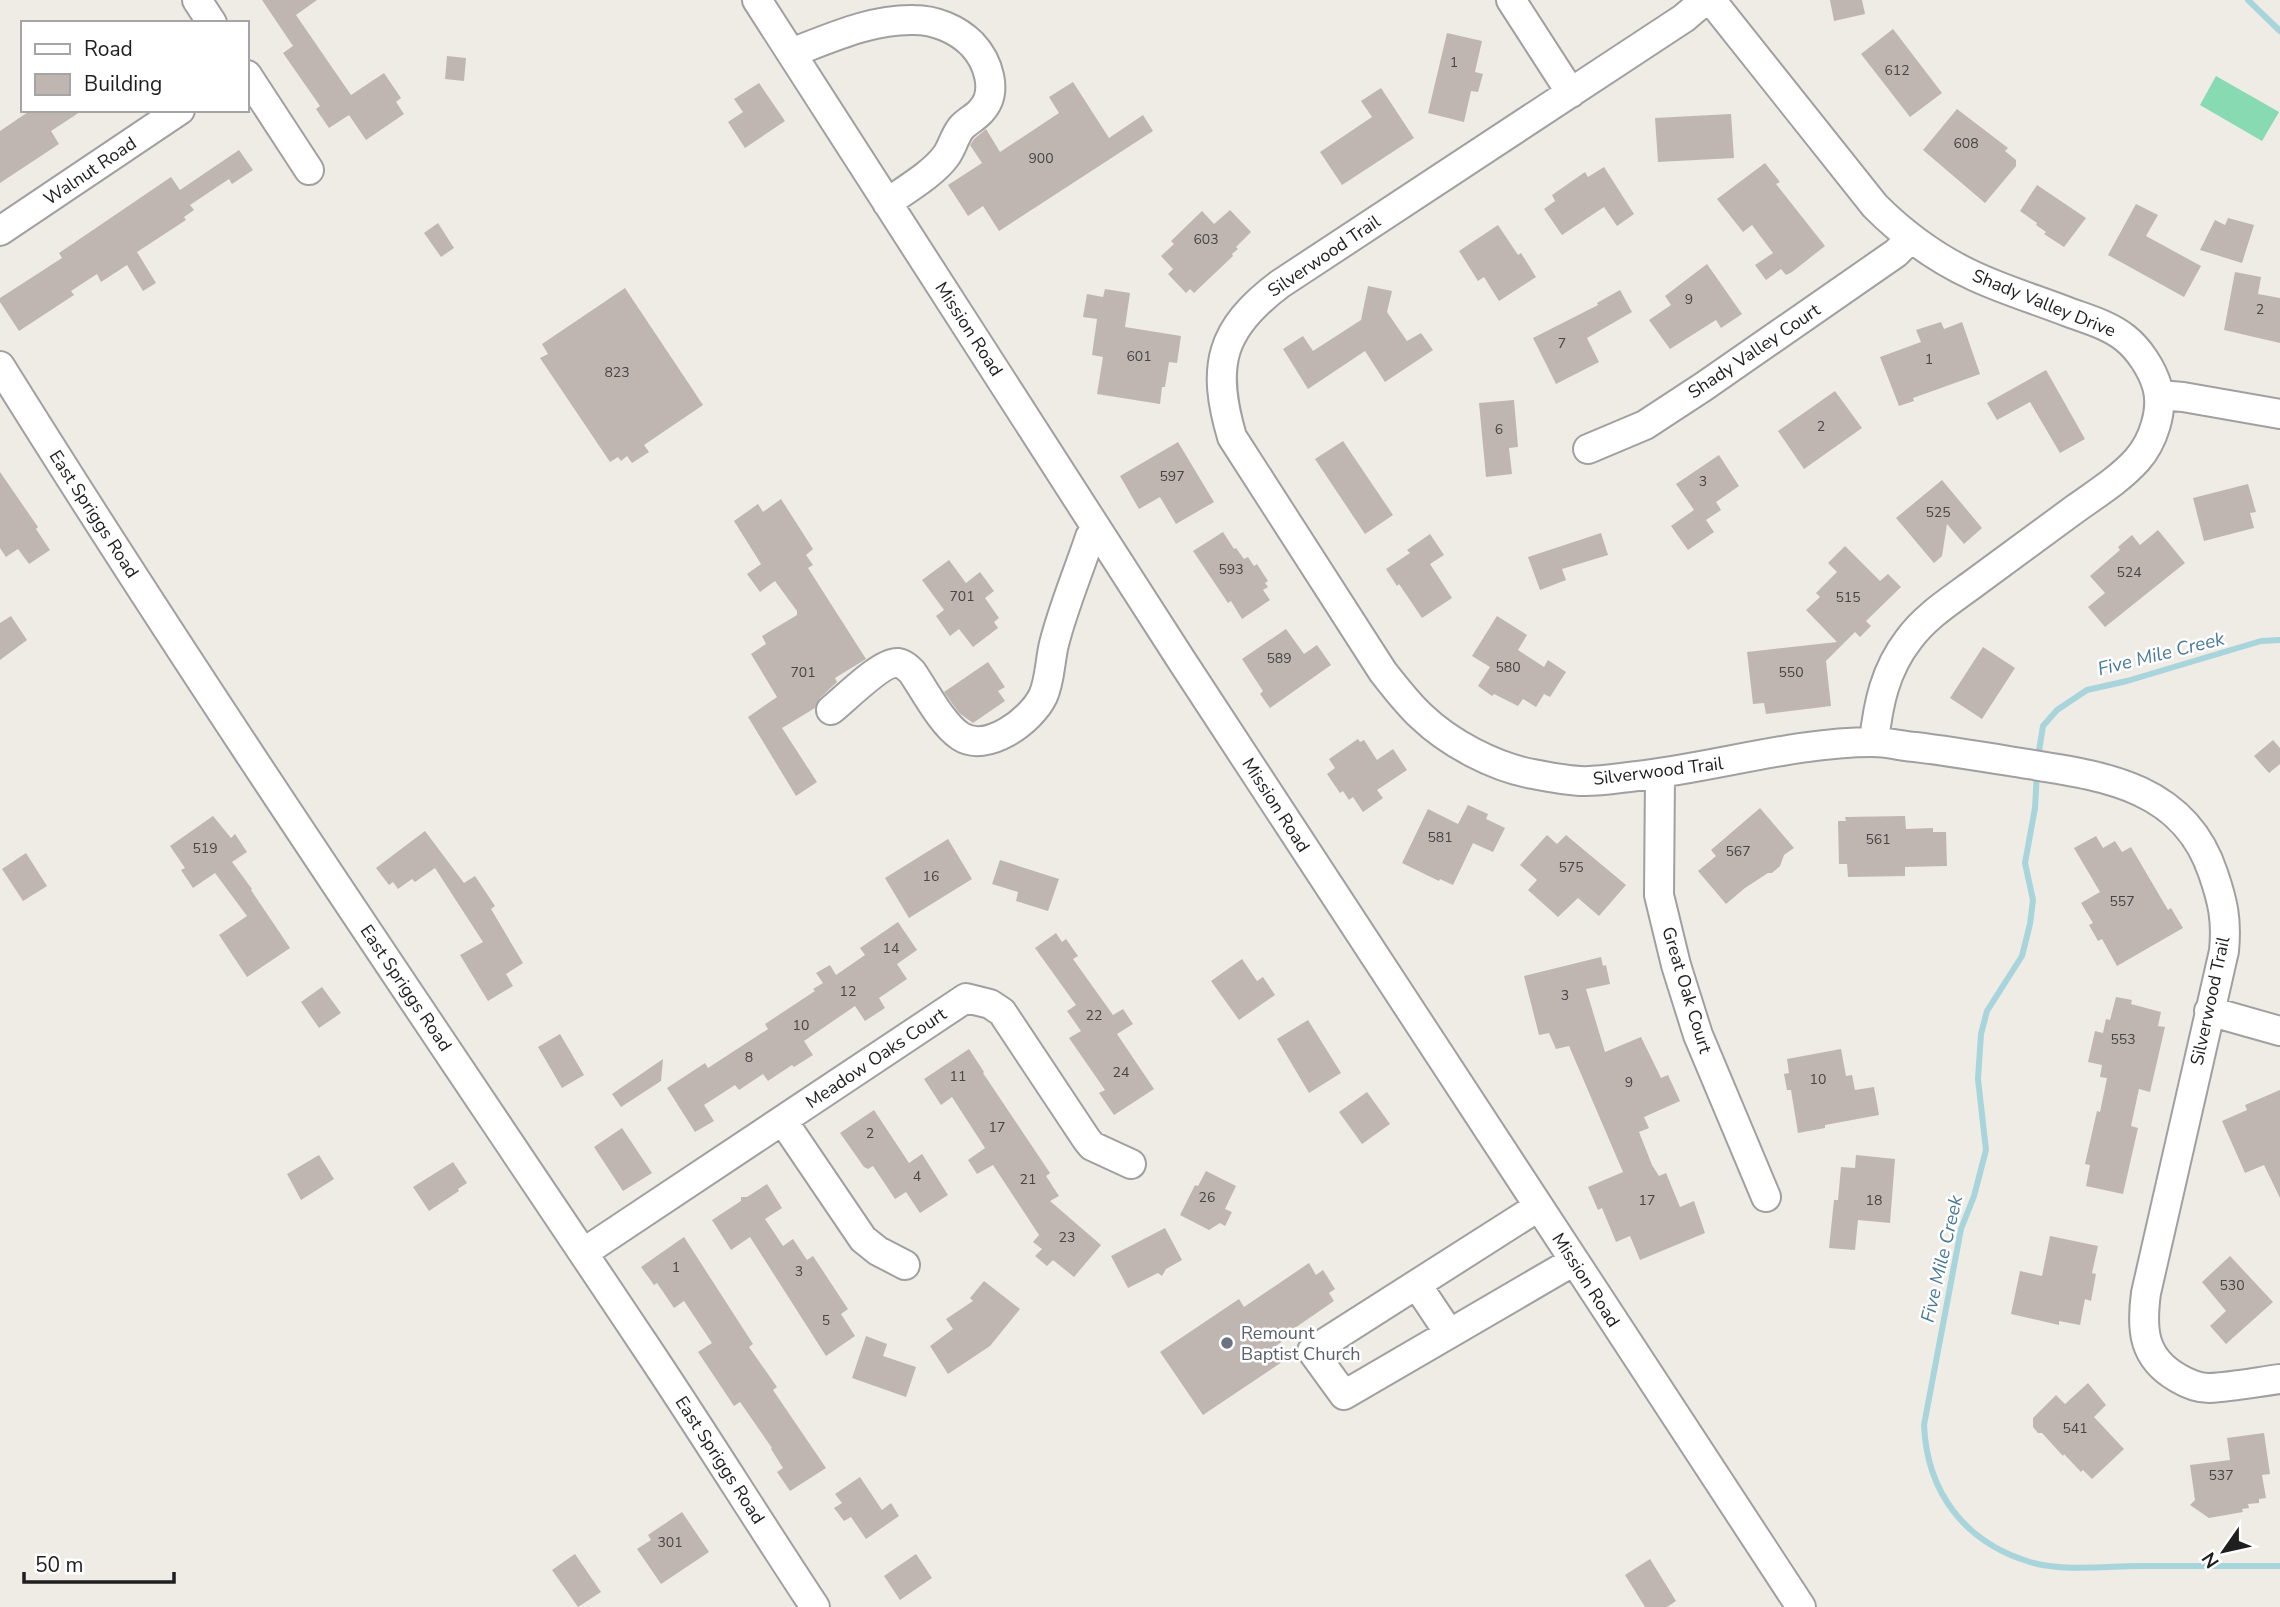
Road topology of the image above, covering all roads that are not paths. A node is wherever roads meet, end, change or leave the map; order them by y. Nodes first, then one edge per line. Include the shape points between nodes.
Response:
1 (197, 0) edge
2 (757, 0) edge
3 (1511, 0) edge
4 (1706, 0) edge
5 (1711, 0) edge
6 (211, 21) edge
7 (791, 53) junction
8 (248, 77) edge
9 (1571, 93) junction
10 (177, 112) edge
11 (309, 170) dead end
12 (887, 203) junction
13 (0, 231) edge
14 (1911, 238) junction
15 (5, 383) edge
16 (2159, 395) junction
17 (2280, 414) edge
18 (1588, 449) dead end
19 (1096, 528) junction
20 (831, 710) dead end
21 (1874, 742) junction
22 (1660, 774) junction
23 (2209, 1011) junction
24 (2280, 1031) edge
25 (783, 1121) junction
26 (1131, 1164) dead end
27 (1766, 1197) dead end
28 (1538, 1207) junction
29 (583, 1253) junction
30 (1574, 1261) junction
31 (905, 1265) dead end
32 (1417, 1285) junction
33 (1449, 1333) junction
34 (2280, 1379) edge
35 (816, 1607) edge
36 (1801, 1607) edge

1 - 6 street
2 - 7 street, Mission Road
3 - 9 street
4 - 9 street, Silverwood Trail
5 - 14 street, Shady Valley Drive via 1875,206
7 - 12 street, Mission Road
7 - 12 street via 876,23 914,20 952,29 977,49 992,88 982,111 964,125 947,155
8 - 11 street
9 - 22 street, Silverwood Trail via 1257,301 1236,328 1225,354 1222,404 1232,437 1253,472 1383,672 1421,716 1474,751 1529,773 1581,781
10 - 13 street, Walnut Road
12 - 19 street, Mission Road
14 - 16 street, Shady Valley Drive via 1972,275 2118,333 2139,352
14 - 18 street, Shady Valley Court via 1896,253 1645,425
15 - 29 street, East Spriggs Road
16 - 17 street
16 - 21 street via 2150,442 2137,460 2107,487 1938,609 1910,638 1884,684
19 - 20 street via 1061,619 1044,695 1010,731 975,743 961,738 912,672 897,663 870,677
19 - 28 street, Mission Road
21 - 22 street, Silverwood Trail via 1815,747
21 - 23 street, Silverwood Trail via 2113,779 2139,789 2174,812 2197,838 2210,863 2225,914 2224,951
22 - 27 street, Great Oak Court via 1659,895 1676,965 1698,1035
23 - 24 street
23 - 34 street, Silverwood Trail via 2146,1293 2145,1337 2160,1365 2194,1386
25 - 26 street, Meadow Oaks Court via 966,998 1002,1012 1092,1146
25 - 29 street, Meadow Oaks Court
25 - 31 street via 863,1239
28 - 30 street, Mission Road
28 - 32 street
29 - 35 street, East Spriggs Road
30 - 33 street
30 - 36 street, Mission Road
32 - 33 street
32 - 33 street via 1312,1351 1343,1395

